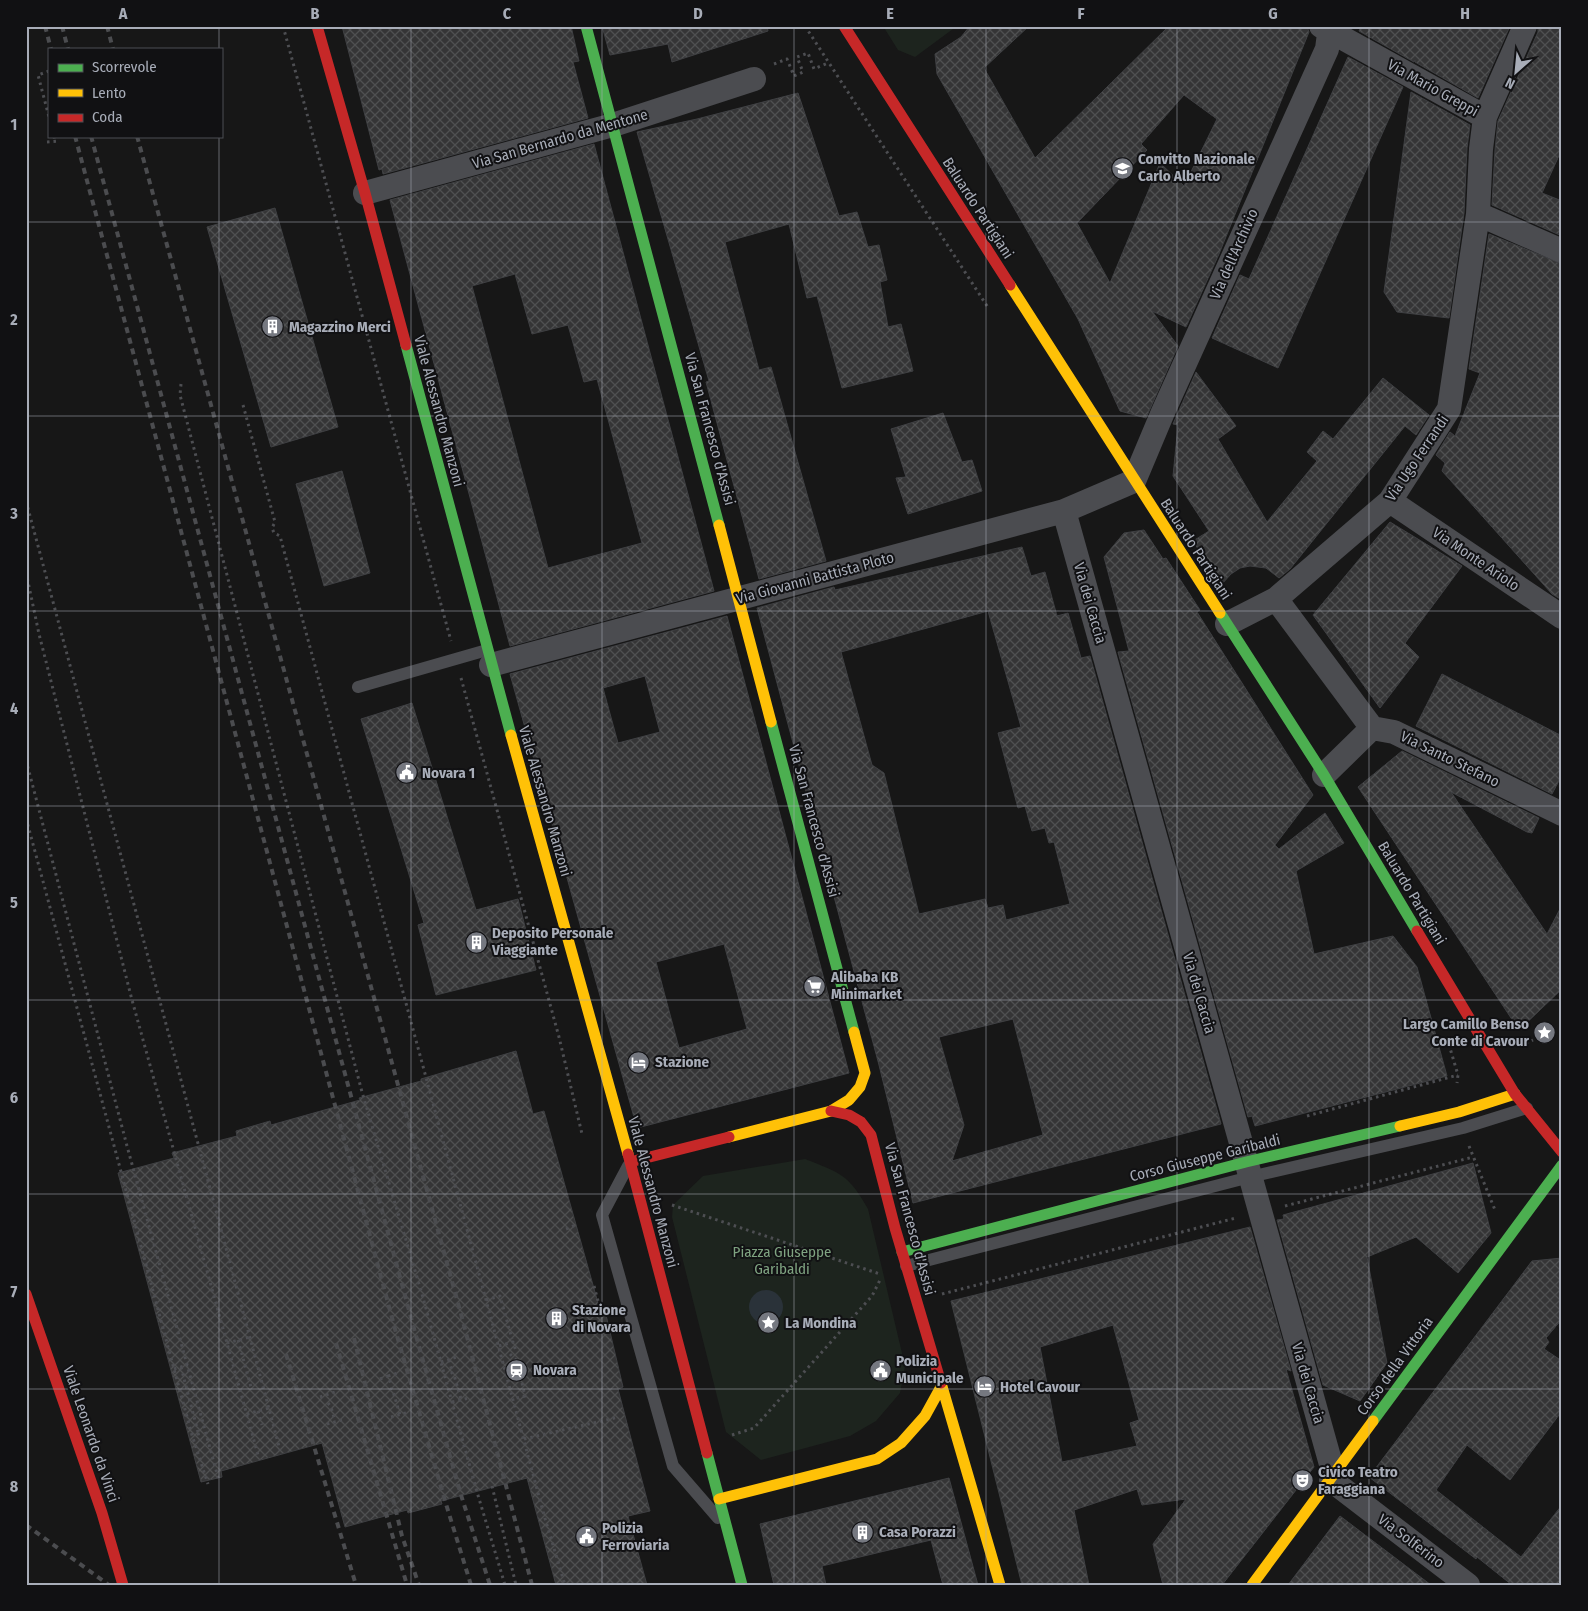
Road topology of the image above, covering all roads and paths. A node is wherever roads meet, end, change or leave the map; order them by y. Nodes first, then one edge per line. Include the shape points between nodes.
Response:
1 (283, 26) edge
2 (317, 26) edge
3 (586, 26) edge
4 (805, 26) edge
5 (844, 26) edge
6 (1526, 26) edge
7 (1326, 27) edge
8 (828, 63) junction
9 (48, 71) edge
10 (754, 80) joint
11 (48, 113) edge
12 (1486, 117) junction
13 (613, 125) junction
14 (55, 138) edge
15 (47, 142) dead end
16 (365, 193) junction
17 (1478, 214) junction
18 (1562, 252) edge
19 (991, 313) dead end
20 (180, 384) dead end
21 (243, 406) dead end
22 (1134, 481) junction
23 (26, 501) edge
24 (1390, 501) junction
25 (1064, 511) junction
26 (26, 572) edge
27 (739, 598) junction
28 (1276, 599) junction
29 (1562, 617) edge
30 (1227, 624) junction
31 (489, 658) junction
32 (456, 660) junction
33 (358, 687) dead end
34 (1372, 728) junction
35 (26, 760) edge
36 (1324, 775) junction
37 (1562, 814) edge
38 (26, 818) edge
39 (1533, 1040) dead end
40 (1519, 1046) dead end
41 (1458, 1075) dead end
42 (1515, 1094) junction
43 (1527, 1108) junction
44 (832, 1111) junction
45 (1306, 1117) dead end
46 (582, 1134) dead end
47 (1468, 1145) dead end
48 (1562, 1152) edge
49 (1473, 1157) junction
50 (630, 1162) junction
51 (1562, 1165) edge
52 (1248, 1169) junction
53 (672, 1206) dead end
54 (1281, 1207) dead end
55 (1497, 1215) dead end
56 (1242, 1217) dead end
57 (578, 1224) dead end
58 (566, 1228) dead end
59 (902, 1252) junction
60 (906, 1266) junction
61 (594, 1286) dead end
62 (26, 1294) edge
63 (938, 1295) dead end
64 (486, 1300) junction
65 (601, 1312) dead end
66 (250, 1337) junction
67 (512, 1339) dead end
68 (238, 1340) junction
69 (227, 1343) junction
70 (499, 1346) junction
71 (516, 1351) dead end
72 (510, 1354) dead end
73 (457, 1357) dead end
74 (449, 1360) junction
75 (441, 1362) junction
76 (188, 1365) junction
77 (181, 1367) junction
78 (174, 1369) junction
79 (398, 1373) dead end
80 (388, 1376) junction
81 (380, 1378) dead end
82 (251, 1387) dead end
83 (941, 1387) junction
84 (335, 1392) dead end
85 (326, 1395) junction
86 (320, 1396) dead end
87 (468, 1398) dead end
88 (461, 1399) junction
89 (513, 1399) junction
90 (452, 1402) junction
91 (269, 1408) junction
92 (258, 1411) junction
93 (409, 1412) dead end
94 (247, 1414) junction
95 (400, 1415) junction
96 (391, 1417) dead end
97 (619, 1417) dead end
98 (342, 1420) dead end
99 (335, 1421) junction
100 (327, 1424) dead end
101 (262, 1425) dead end
102 (205, 1431) junction
103 (198, 1432) junction
104 (192, 1435) junction
105 (729, 1435) dead end
106 (524, 1439) junction
107 (200, 1440) dead end
108 (280, 1450) dead end
109 (258, 1456) dead end
110 (1332, 1477) junction
111 (219, 1481) dead end
112 (208, 1484) dead end
113 (492, 1486) dead end
114 (719, 1499) junction
115 (727, 1529) junction
116 (123, 1585) edge
117 (505, 1585) edge
118 (516, 1585) edge
119 (564, 1585) edge
120 (742, 1585) edge
121 (1000, 1585) edge
122 (1252, 1585) edge
123 (1468, 1585) edge

1 - 32 path
2 - 16 street, Viale Alessandro Manzoni
3 - 13 street, Via San Francesco d'Assisi
4 - 8 path
5 - 22 street, Baluardo Partigiani
6 - 12 street
7 - 12 street, Via Mario Greppi
7 - 22 street, Via dell'Archivio via 1327,49
8 - 10 path via 814,69 808,53 797,57 803,72 794,76 787,59 751,73
8 - 19 path
9 - 11 path via 38,75
10 - 13 street, Via San Bernardo da Mentone
12 - 17 street, Via Mario Greppi
13 - 16 street, Via San Bernardo da Mentone
13 - 27 street, Via San Francesco d'Assisi
14 - 15 path via 57,141
16 - 31 street, Viale Alessandro Manzoni
17 - 18 street
17 - 24 street, Via Ugo Ferrandi via 1449,409
20 - 75 path via 180,395 362,1092
21 - 64 path via 275,522 272,528 280,536
22 - 25 street, Via Giovanni Battista Ploto
22 - 30 street, Baluardo Partigiani
23 - 66 path
24 - 28 street, Via Ugo Ferrandi
24 - 29 street, Via Monte Ariolo
25 - 27 street, Via Giovanni Battista Ploto
25 - 52 street, Via dei Caccia
26 - 69 path via 132,1000
27 - 31 street, Via Giovanni Battista Ploto
27 - 44 street, Via San Francesco d'Assisi via 865,1073 852,1100
28 - 30 street, Via Ugo Ferrandi
28 - 34 street
30 - 36 street, Baluardo Partigiani
31 - 32 lane
31 - 50 street, Viale Alessandro Manzoni
32 - 33 lane
32 - 46 path via 559,1037
34 - 36 street
34 - 37 street, Via Santo Stefano via 1394,732
35 - 76 path
36 - 42 street, Baluardo Partigiani
38 - 78 path
39 - 40 path
41 - 45 path
42 - 43 street, Baluardo Partigiani
42 - 52 street, Corso Giuseppe Garibaldi
43 - 48 street, Baluardo Partigiani
43 - 52 lane via 1463,1128
44 - 50 street
44 - 59 street, Via San Francesco d'Assisi via 849,1114 871,1135
47 - 49 path
49 - 54 path
49 - 55 path
50 - 114 street, Viale Alessandro Manzoni
50 - 115 lane via 602,1215 673,1466
51 - 110 street, Corso della Vittoria
52 - 59 street, Corso Giuseppe Garibaldi
52 - 60 lane
52 - 110 street, Via dei Caccia
53 - 105 path via 883,1275 872,1296 754,1428
56 - 63 path
57 - 58 path
59 - 60 street, Via San Francesco d'Assisi
60 - 83 street, Via San Francesco d'Assisi
61 - 65 path
62 - 116 street, Viale Leonardo da Vinci via 102,1513
64 - 67 path via 500,1296
64 - 70 path
66 - 68 path
66 - 91 path
68 - 69 path
68 - 82 path
69 - 94 path
70 - 71 path via 513,1342
70 - 89 path
72 - 89 path via 517,1360 525,1396
73 - 74 path
74 - 75 path
74 - 88 path
75 - 90 path
76 - 77 path
76 - 102 path
77 - 78 path
77 - 103 path
78 - 104 path
79 - 80 path
80 - 81 path
80 - 95 path
83 - 114 street via 925,1416 901,1443 877,1459
83 - 121 street, Via San Francesco d'Assisi
84 - 85 path
85 - 86 path
85 - 99 path
87 - 88 path
88 - 90 path
89 - 106 path
90 - 117 path
91 - 92 path
91 - 108 path
92 - 94 path
92 - 101 path
93 - 95 path
94 - 109 path
95 - 96 path
97 - 106 path
98 - 99 path
99 - 100 path
102 - 103 path
102 - 111 path
103 - 104 path
103 - 107 path
104 - 112 path
106 - 119 path
110 - 122 street, Corso della Vittoria
110 - 123 street, Via Solferino
113 - 118 path
114 - 115 street, Viale Alessandro Manzoni
115 - 120 street, Viale Alessandro Manzoni

